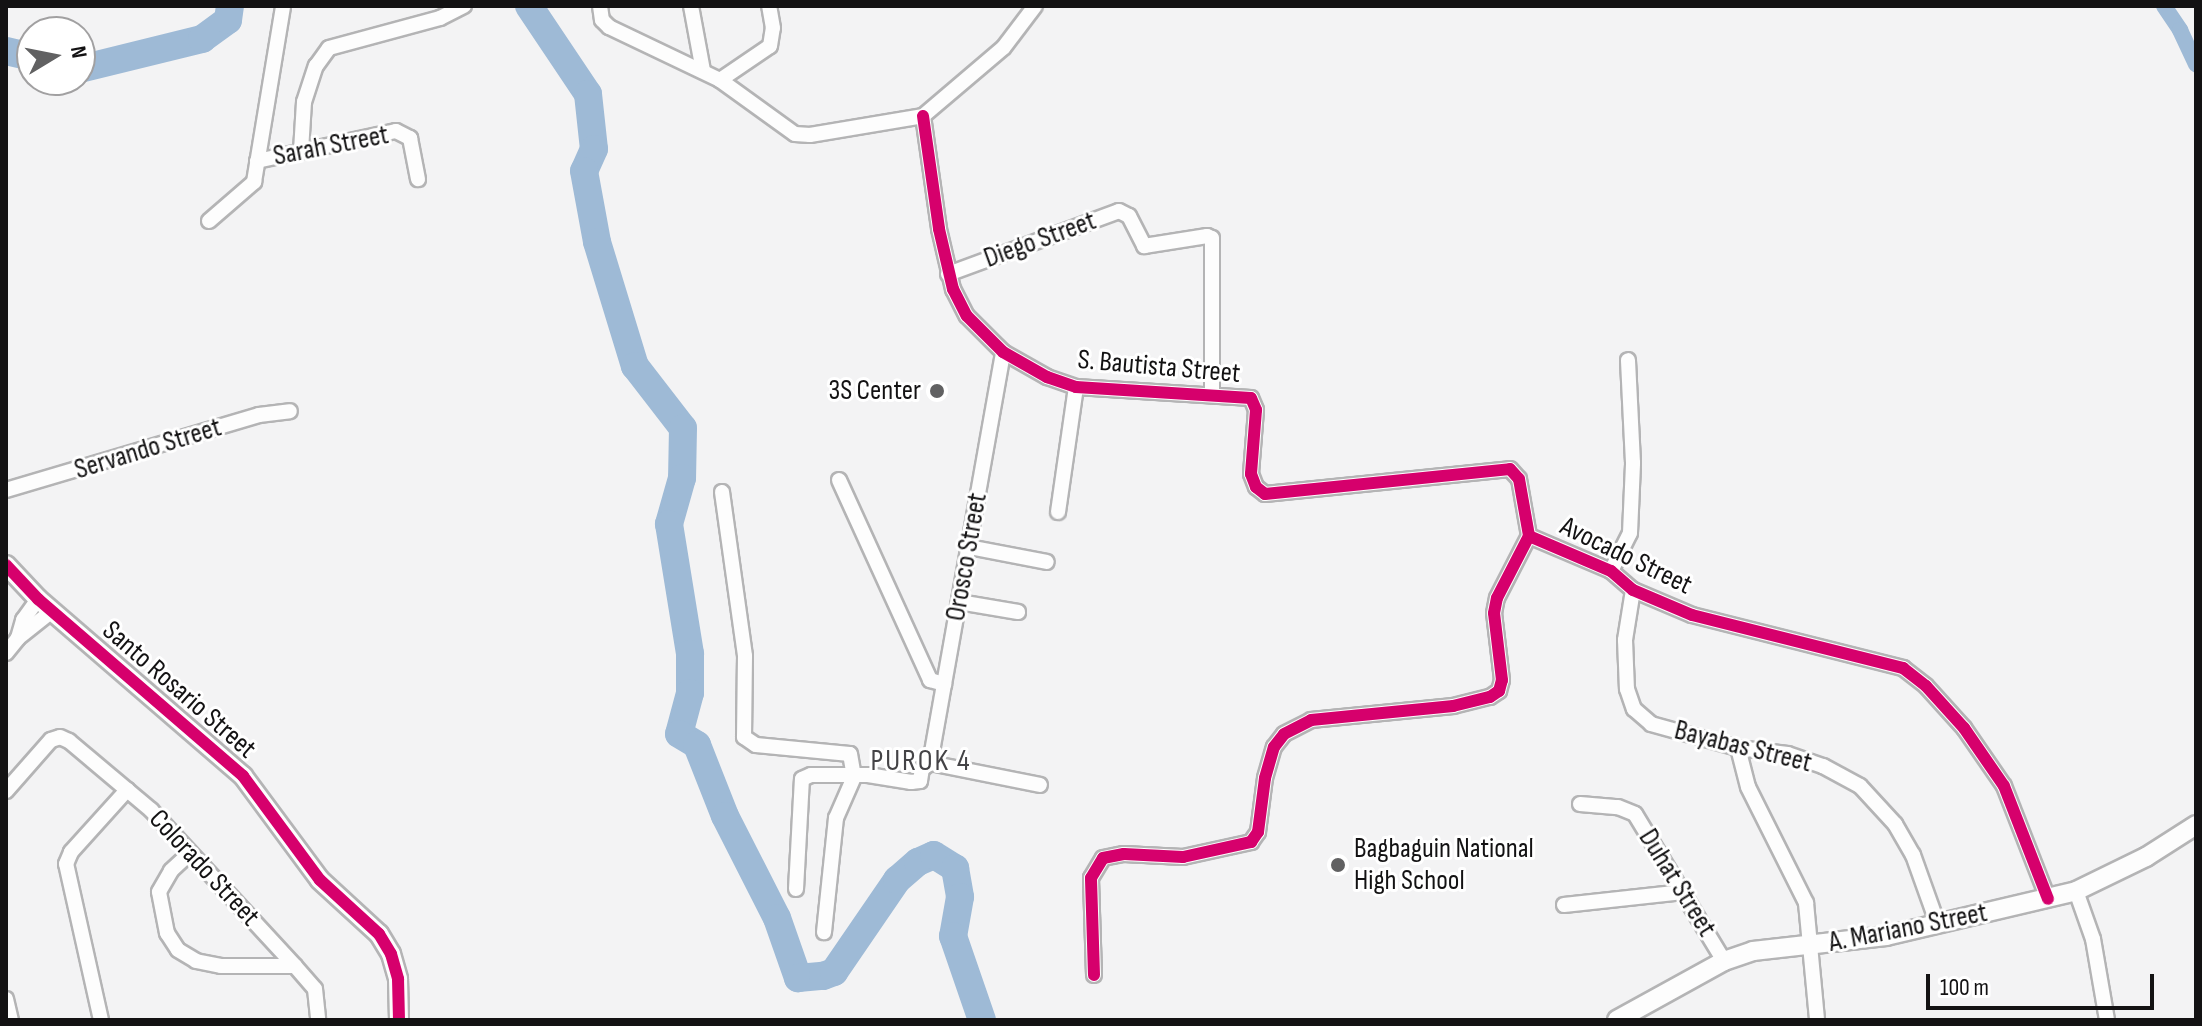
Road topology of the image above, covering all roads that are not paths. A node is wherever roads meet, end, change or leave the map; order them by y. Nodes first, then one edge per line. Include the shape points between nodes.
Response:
1 (283, 6) edge
2 (464, 6) edge
3 (600, 6) edge
4 (691, 6) edge
5 (769, 6) edge
6 (1035, 6) edge
7 (703, 71) junction
8 (720, 80) junction
9 (923, 116) junction
10 (301, 151) junction
11 (257, 161) junction
12 (418, 179) dead end
13 (209, 221) dead end
14 (948, 274) junction
15 (1003, 352) junction
16 (1628, 360) dead end
17 (1076, 387) junction
18 (1212, 393) junction
19 (290, 411) dead end
20 (839, 480) dead end
21 (6, 490) edge
22 (722, 492) dead end
23 (1058, 512) dead end
24 (1529, 536) junction
25 (969, 547) junction
26 (1047, 562) dead end
27 (6, 565) edge
28 (1611, 571) junction
29 (1633, 590) junction
30 (38, 599) junction
31 (959, 602) junction
32 (52, 611) junction
33 (1018, 612) dead end
34 (18, 638) junction
35 (6, 653) edge
36 (944, 684) junction
37 (1738, 748) junction
38 (930, 763) junction
39 (854, 777) junction
40 (1040, 785) dead end
41 (127, 790) junction
42 (6, 791) edge
43 (1580, 804) dead end
44 (2196, 825) edge
45 (190, 853) junction
46 (796, 889) dead end
47 (2076, 891) junction
48 (1683, 892) junction
49 (2048, 899) junction
50 (1564, 905) dead end
51 (1938, 925) junction
52 (824, 932) dead end
53 (1812, 947) junction
54 (1724, 961) junction
55 (295, 966) junction
56 (1094, 975) dead end
57 (6, 999) edge
58 (11, 1020) edge
59 (101, 1020) edge
60 (318, 1020) edge
61 (399, 1020) edge
62 (1617, 1020) edge
63 (1817, 1020) edge
64 (2107, 1020) edge

1 - 11 street, Sarah Street
2 - 10 street via 440,18 329,48 316,66 304,102
3 - 7 street via 609,27
4 - 7 street
5 - 8 street via 770,46
6 - 9 street via 1004,47
7 - 8 street
8 - 9 street via 795,134
9 - 14 street, S. Bautista Street
10 - 11 street, Sarah Street
10 - 12 street, Sarah Street via 396,131 410,138
11 - 13 street, Sarah Street via 249,190
14 - 15 street, S. Bautista Street via 967,316
14 - 18 street, Diego Street via 1119,211 1129,216 1144,246 1212,238
15 - 17 street, S. Bautista Street
15 - 25 street, Orosco Street
16 - 28 street via 1630,533
17 - 18 street, S. Bautista Street
17 - 23 street
18 - 24 street, S. Bautista Street via 1241,395 1255,403 1251,474 1265,494 1510,469 1519,479
19 - 21 street, Servando Street via 259,415
20 - 36 street via 930,680
22 - 39 street via 745,656 744,737 756,745 850,754
24 - 28 street, Avocado Street
24 - 56 street, Avocado Street via 1494,613 1499,691 1453,706 1311,720 1284,734 1274,747 1258,832 1251,842 1183,857 1103,858 1091,878
25 - 26 street
25 - 31 street, Orosco Street
27 - 30 street, Santo Rosario Street
28 - 29 street, Avocado Street
29 - 37 street, Bayabas Street via 1625,640 1627,689 1634,709 1651,724
29 - 49 street, Avocado Street via 1705,619 1875,658 1912,674 1964,728 2004,786
30 - 32 street, Santo Rosario Street
30 - 34 street
31 - 33 street
31 - 36 street, Orosco Street
32 - 34 street
32 - 61 street, Santo Rosario Street via 236,769 320,880 379,934 398,979
34 - 35 street
36 - 38 street, Orosco Street
37 - 51 street, Bayabas Street via 1788,754 1860,786 1895,824 1913,855
37 - 53 street via 1748,787 1806,903
38 - 39 street via 922,769 920,781
38 - 40 street
39 - 46 street via 802,779
39 - 52 street via 836,818
41 - 42 street, Colorado Street via 60,737 51,740
41 - 45 street, Colorado Street
41 - 59 street via 66,864
43 - 48 street, Duhat Street via 1635,814
44 - 47 street, A. Mariano Street
45 - 55 street, Colorado Street
45 - 55 street via 159,892 167,933 178,950 196,961 221,966
47 - 49 street, A. Mariano Street
47 - 64 street via 2093,939
48 - 50 street
48 - 54 street, Duhat Street
49 - 51 street, A. Mariano Street
51 - 53 street, A. Mariano Street
53 - 54 street, A. Mariano Street via 1753,951
53 - 63 street
54 - 62 street, A. Mariano Street
55 - 60 street, Colorado Street via 315,989
57 - 58 street

